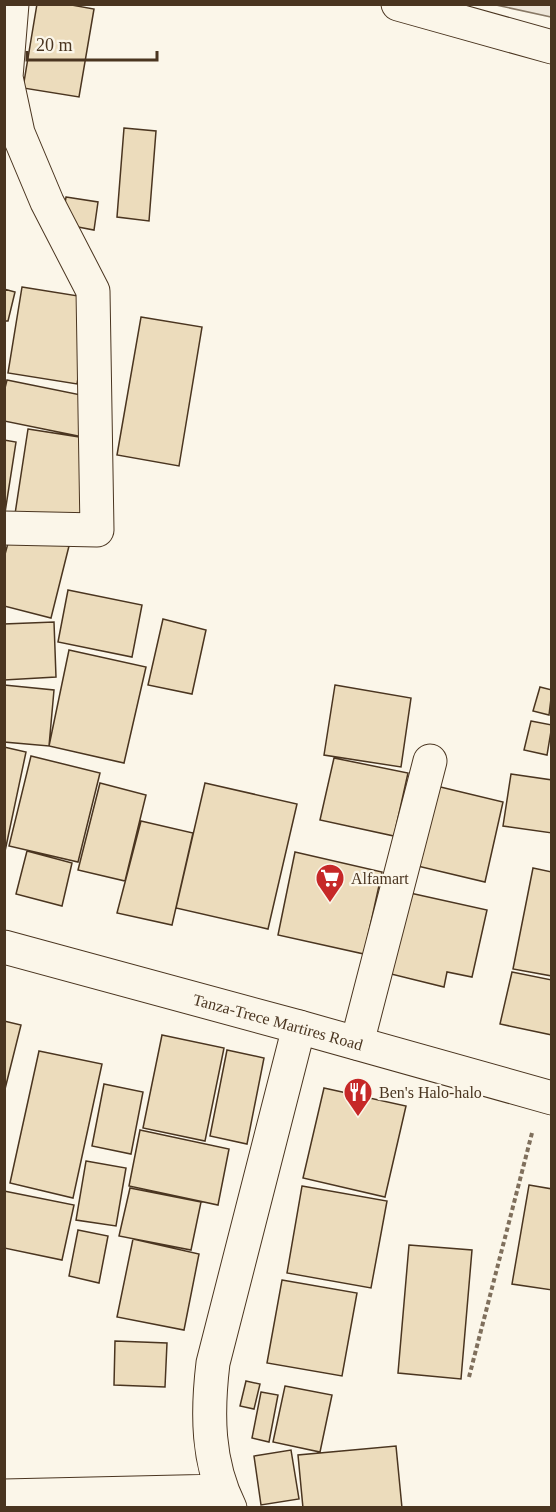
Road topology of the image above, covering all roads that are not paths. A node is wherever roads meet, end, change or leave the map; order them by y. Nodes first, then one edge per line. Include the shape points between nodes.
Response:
1 (12, 4) edge
2 (398, 4) edge
3 (552, 47) edge
4 (4, 528) edge
5 (430, 761) dead end
6 (4, 947) edge
7 (299, 1027) junction
8 (357, 1043) junction
9 (547, 1096) edge
10 (4, 1496) edge
11 (226, 1499) edge

1 - 4 street via 6,77 18,133 47,202 93,291 97,530
2 - 3 street
5 - 8 street
6 - 7 street, Tanza-Trece Martires Road
7 - 8 street, Tanza-Trece Martires Road
7 - 11 street via 213,1363 209,1434
8 - 9 street, Tanza-Trece Martires Road
10 - 11 street

